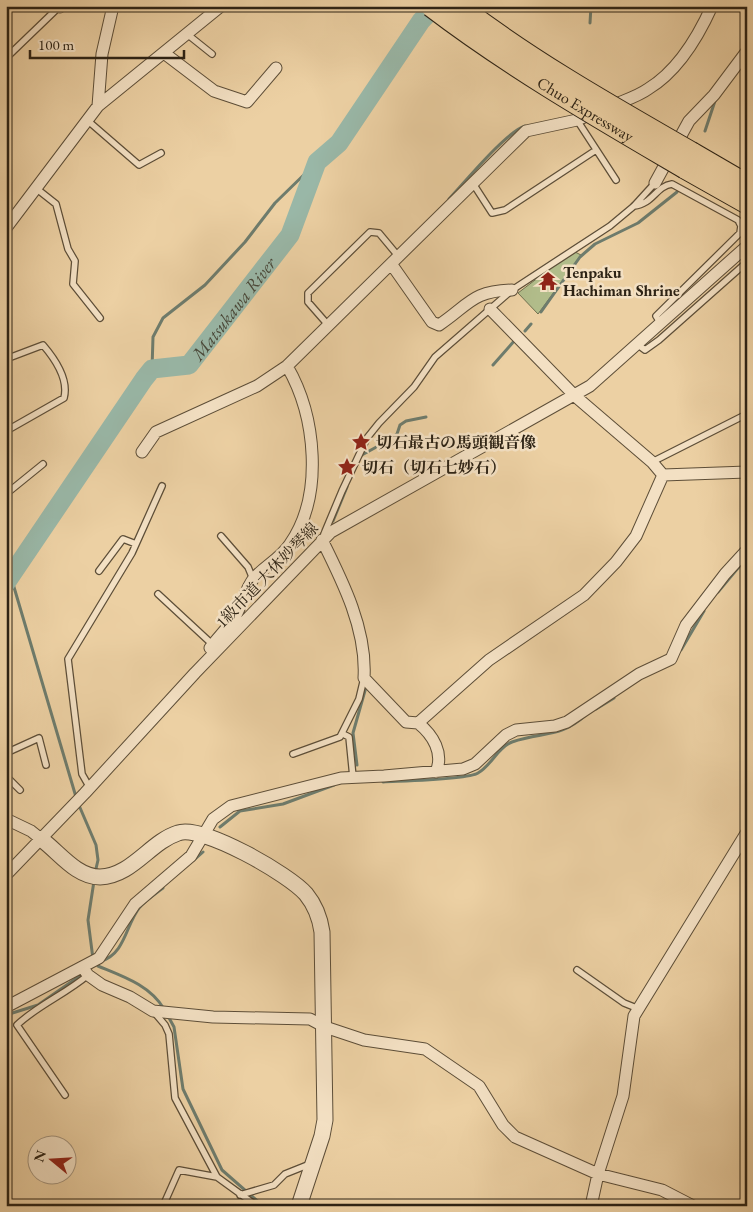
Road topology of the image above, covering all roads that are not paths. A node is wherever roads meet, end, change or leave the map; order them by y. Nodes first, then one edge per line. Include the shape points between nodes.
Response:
1 (60, 6) edge
2 (113, 6) edge
3 (221, 6) edge
4 (431, 6) edge
5 (459, 6) edge
6 (712, 6) edge
7 (187, 34) junction
8 (747, 51) edge
9 (164, 53) junction
10 (212, 54) dead end
11 (6, 58) edge
12 (276, 68) dead end
13 (98, 106) junction
14 (87, 120) junction
15 (577, 120) junction
16 (596, 150) junction
17 (162, 153) dead end
18 (688, 161) junction
19 (616, 180) dead end
20 (472, 182) junction
21 (655, 183) joint
22 (747, 185) edge
23 (37, 189) junction
24 (747, 203) edge
25 (634, 206) junction
26 (6, 228) edge
27 (747, 246) edge
28 (396, 261) junction
29 (747, 262) edge
30 (512, 290) junction
31 (490, 309) junction
32 (100, 318) dead end
33 (661, 324) junction
34 (329, 326) junction
35 (637, 344) junction
36 (6, 359) edge
37 (287, 366) junction
38 (575, 396) junction
39 (747, 414) edge
40 (6, 431) edge
41 (142, 452) dead end
42 (652, 462) junction
43 (44, 464) dead end
44 (747, 472) edge
45 (663, 475) junction
46 (162, 486) dead end
47 (6, 494) edge
48 (220, 536) dead end
49 (322, 540) junction
50 (136, 544) junction
51 (747, 550) edge
52 (99, 571) dead end
53 (253, 579) junction
54 (158, 594) dead end
55 (212, 644) junction
56 (195, 673) junction
57 (364, 678) junction
58 (418, 723) junction
59 (343, 734) junction
60 (6, 752) edge
61 (293, 754) dead end
62 (46, 765) dead end
63 (436, 772) junction
64 (6, 776) edge
65 (353, 777) junction
66 (20, 790) dead end
67 (88, 791) junction
68 (6, 819) edge
69 (747, 832) edge
70 (205, 834) junction
71 (41, 838) junction
72 (6, 875) edge
73 (90, 966) junction
74 (577, 970) dead end
75 (6, 1007) edge
76 (639, 1009) junction
77 (157, 1012) junction
78 (325, 1027) junction
79 (64, 1094) dead end
80 (314, 1162) junction
81 (598, 1174) junction
82 (217, 1177) junction
83 (242, 1194) junction
84 (163, 1206) edge
85 (257, 1206) edge
86 (299, 1206) edge
87 (591, 1206) edge
88 (693, 1206) edge

1 - 11 lane
2 - 13 street via 102,54
3 - 7 street
4 - 18 highway, Chuo Expressway, bridge via 472,38 561,96
5 - 18 highway, Chuo Expressway, bridge
6 - 15 street via 696,36 664,77 648,90
7 - 9 street
7 - 10 lane
8 - 21 street via 714,95 689,121
9 - 12 street via 214,91 247,102
9 - 13 street
13 - 14 street
14 - 17 lane via 139,165
14 - 23 street
15 - 16 lane
15 - 20 street via 526,130
16 - 19 lane
16 - 20 lane via 505,210 492,213
18 - 22 highway, Chuo Expressway
18 - 24 highway, Chuo Expressway
20 - 28 street
21 - 25 lane
23 - 26 street
23 - 32 lane via 56,204 68,249 75,261 73,284
25 - 30 lane via 610,226
25 - 33 lane via 647,203 663,187 672,184 738,220 741,226 740,233 656,316
27 - 33 street, 1級市道 大休妙琴線
28 - 30 street via 432,322 439,325 471,299 490,291
28 - 34 street
28 - 34 lane via 379,234 370,232 308,293 308,302
29 - 35 lane via 652,345 645,350
30 - 31 lane
31 - 38 street
31 - 49 lane via 435,357 409,392 367,438
33 - 35 street, 1級市道 大休妙琴線
34 - 37 street
35 - 38 street, 1級市道 大休妙琴線
36 - 40 lane via 43,345 57,362 66,390 64,398
37 - 41 street via 257,386 156,432
37 - 53 street via 306,408 311,477 305,513 290,546
38 - 42 street
38 - 49 street, 1級市道 大休妙琴線 via 362,514
39 - 42 lane
42 - 45 street
43 - 47 lane
44 - 45 street
45 - 58 street via 636,536 616,562 590,588 489,660
46 - 50 lane
48 - 53 lane via 248,567
49 - 56 street, 1級市道 大休妙琴線
49 - 57 street via 343,581 352,610 363,647
50 - 52 lane via 124,540
50 - 67 lane via 68,659 82,774
51 - 63 street via 686,625 671,659 639,674 568,722 516,730 506,735 475,764
53 - 55 street via 235,617
54 - 55 lane
55 - 56 street
56 - 67 street, 1級市道 大休妙琴線
57 - 58 street via 406,722
57 - 59 lane via 359,699
58 - 63 street via 434,740 439,763
59 - 61 lane
59 - 65 lane via 349,737
60 - 62 lane via 38,738
63 - 65 street
64 - 66 lane
65 - 70 street via 232,806 214,819
67 - 71 street, 1級市道 大休妙琴線
68 - 71 street
69 - 76 street
70 - 71 street via 180,832 168,837 118,874 95,876 81,872
70 - 73 street via 191,856 135,904
70 - 78 street via 278,873 311,901 322,932
71 - 72 street
73 - 75 street
73 - 77 street via 102,985
73 - 79 lane via 70,990 17,1025
74 - 76 lane via 624,1004
76 - 81 street via 634,1016 624,1096
77 - 78 street via 310,1020
77 - 82 lane via 169,1034 175,1098
78 - 80 street via 325,1120
78 - 81 street via 364,1040 425,1049 479,1086 503,1125 515,1137
80 - 83 lane via 285,1174 274,1185
80 - 86 street
81 - 87 street
81 - 88 street via 662,1190
82 - 83 lane
82 - 84 lane via 179,1170
83 - 85 lane

